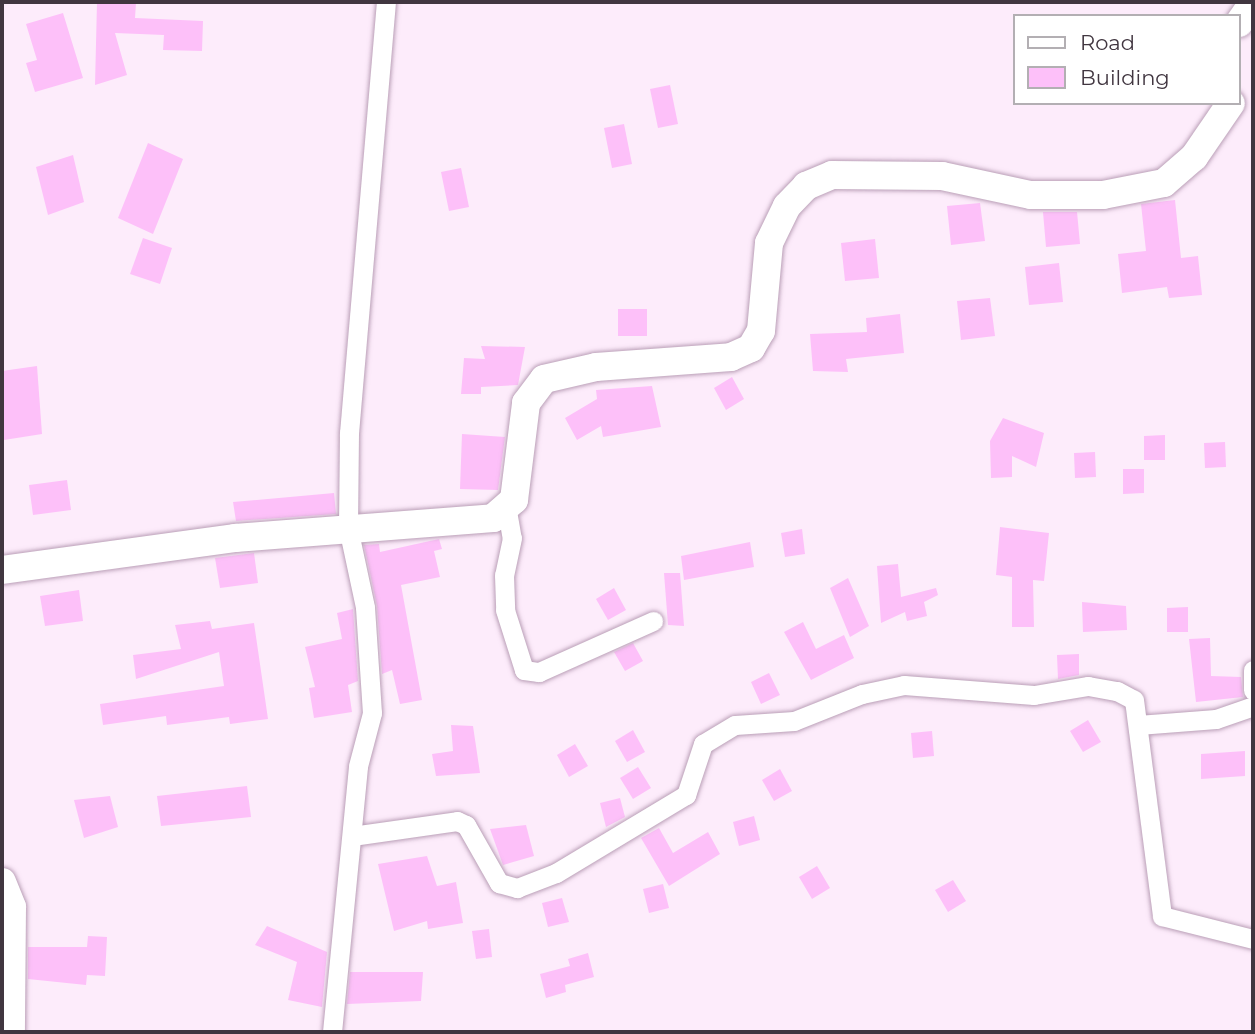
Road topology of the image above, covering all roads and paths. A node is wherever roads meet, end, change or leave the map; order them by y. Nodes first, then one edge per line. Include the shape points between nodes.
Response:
1 (386, 2) edge
2 (1253, 3) edge
3 (1241, 20) edge
4 (1230, 105) edge
5 (507, 511) junction
6 (348, 528) junction
7 (2, 570) edge
8 (653, 621) dead end
9 (1253, 670) edge
10 (1253, 690) edge
11 (1253, 706) edge
12 (1138, 725) junction
13 (352, 836) junction
14 (2, 883) edge
15 (1253, 939) edge
16 (11, 1032) edge
17 (332, 1032) edge

1 - 6 street via 349,433
2 - 3 street
4 - 5 street via 1194,157 1164,183 1103,195 1031,195 942,176 832,175 806,186 786,206 769,243 761,331 751,348 731,357 596,367 544,379 526,403 514,500
5 - 6 street via 493,518
5 - 8 street via 512,538 504,575 505,610 524,670 539,672
6 - 7 street via 134,549
6 - 13 street via 365,607 371,688
9 - 10 street
11 - 12 street via 1216,719
12 - 13 street via 1134,700 1117,691 1088,686 1034,695 904,685 862,694 794,721 735,725 703,744 686,795 556,873 517,888 499,883 466,825 457,821
12 - 15 street via 1162,916
13 - 17 street
14 - 16 street via 12,907

